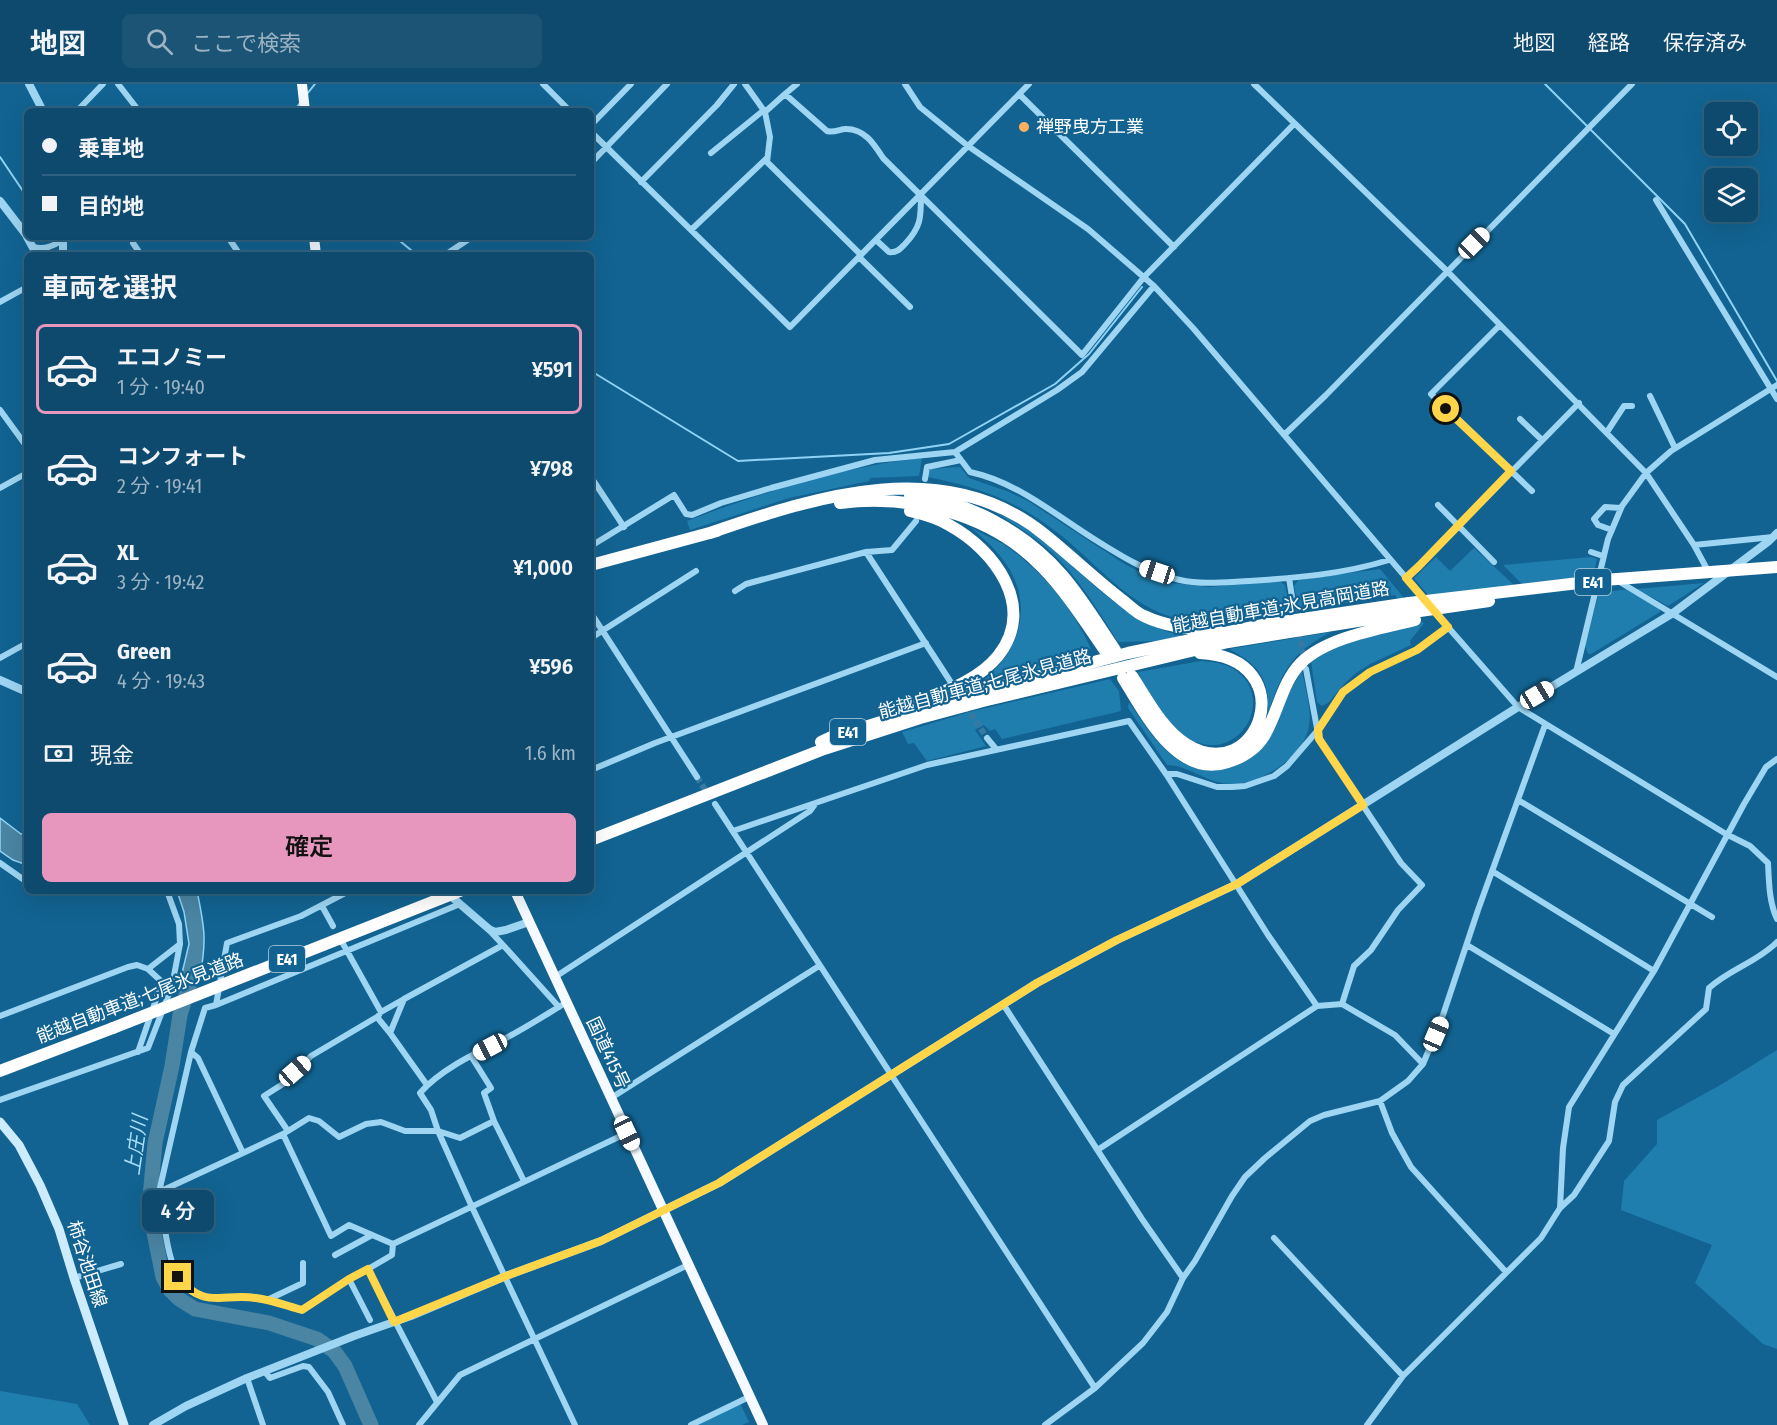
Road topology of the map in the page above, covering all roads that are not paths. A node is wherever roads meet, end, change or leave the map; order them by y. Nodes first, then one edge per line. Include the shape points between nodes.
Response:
1 (29, 84) edge
2 (103, 84) edge
3 (118, 84) edge
4 (302, 84) edge
5 (543, 84) edge
6 (631, 84) edge
7 (667, 84) edge
8 (734, 84) edge
9 (744, 84) edge
10 (797, 84) edge
11 (904, 84) edge
12 (1029, 84) edge
13 (1254, 84) edge
14 (1632, 84) edge
15 (785, 94) junction
16 (1019, 94) junction
17 (41, 108) edge
18 (80, 108) edge
19 (137, 108) edge
20 (304, 108) edge
21 (567, 108) edge
22 (765, 111) junction
23 (594, 122) edge
24 (1294, 124) junction
25 (594, 135) edge
26 (968, 146) junction
27 (606, 147) junction
28 (711, 153) dead end
29 (767, 158) junction
30 (594, 160) edge
31 (641, 182) junction
32 (921, 195) junction
33 (1656, 200) dead end
34 (0, 203) edge
35 (691, 230) junction
36 (24, 233) edge
37 (60, 240) edge
38 (468, 240) edge
39 (876, 240) junction
40 (133, 243) dead end
41 (1174, 247) junction
42 (35, 251) edge
43 (139, 252) edge
44 (450, 252) edge
45 (860, 256) junction
46 (1447, 271) junction
47 (1144, 276) junction
48 (1154, 286) junction
49 (24, 289) edge
50 (0, 302) edge
51 (910, 307) dead end
52 (1500, 325) junction
53 (1774, 387) edge
54 (1650, 396) dead end
55 (1777, 399) edge
56 (1579, 403) junction
57 (1632, 406) dead end
58 (0, 410) edge
59 (1520, 418) dead end
60 (1607, 432) junction
61 (1284, 435) junction
62 (1542, 440) junction
63 (24, 443) edge
64 (1675, 448) junction
65 (955, 452) junction
66 (961, 460) junction
67 (1511, 471) junction
68 (1646, 472) junction
69 (24, 475) edge
70 (925, 479) dead end
71 (594, 482) edge
72 (0, 488) edge
73 (1532, 491) dead end
74 (850, 498) junction
75 (1438, 505) dead end
76 (1621, 508) junction
77 (916, 521) dead end
78 (1459, 526) junction
79 (624, 527) junction
80 (1612, 530) junction
81 (1776, 536) edge
82 (594, 544) edge
83 (1694, 545) junction
84 (866, 552) junction
85 (1591, 552) dead end
86 (1603, 556) junction
87 (1389, 560) junction
88 (1494, 562) dead end
89 (594, 564) edge
90 (1777, 567) edge
91 (1600, 570) junction
92 (696, 571) dead end
93 (1777, 573) edge
94 (1289, 578) junction
95 (1406, 578) junction
96 (1714, 582) junction
97 (735, 591) dead end
98 (1292, 597) tunnel mouth
99 (1412, 612) junction
100 (1673, 613) junction
101 (594, 617) edge
102 (1268, 624) junction
103 (1448, 627) junction
104 (603, 630) junction
105 (594, 636) edge
106 (926, 643) junction
107 (24, 645) edge
108 (1179, 654) junction
109 (0, 658) edge
110 (1119, 664) junction
111 (1306, 669) tunnel mouth
112 (1576, 672) junction
113 (1777, 677) edge
114 (0, 680) edge
115 (950, 681) dead end
116 (24, 691) edge
117 (1518, 707) junction
118 (1545, 725) junction
119 (1318, 730) junction
120 (672, 738) junction
121 (987, 738) tunnel mouth
122 (820, 742) junction
123 (996, 749) junction
124 (1777, 759) edge
125 (594, 769) edge
126 (1166, 774) junction
127 (697, 777) tunnel mouth
128 (1518, 800) junction
129 (816, 803) junction
130 (715, 804) dead end
131 (1363, 805) junction
132 (594, 831) edge
133 (733, 831) junction
134 (1726, 834) junction
135 (594, 839) edge
136 (748, 853) junction
137 (0, 863) edge
138 (1492, 871) junction
139 (24, 880) edge
140 (1237, 884) junction
141 (168, 894) edge
142 (344, 894) edge
143 (437, 894) edge
144 (448, 894) edge
145 (452, 894) edge
146 (516, 894) edge
147 (460, 904) junction
148 (1689, 904) junction
149 (322, 906) junction
150 (1712, 917) dead end
151 (1777, 919) edge
152 (529, 922) junction
153 (333, 926) dead end
154 (489, 929) junction
155 (342, 942) dead end
156 (1777, 942) edge
157 (180, 944) junction
158 (503, 945) junction
159 (1467, 945) junction
160 (346, 951) junction
161 (819, 966) junction
162 (148, 969) junction
163 (1654, 971) junction
164 (555, 977) junction
165 (404, 999) junction
166 (1003, 1004) junction
167 (1342, 1004) junction
168 (216, 1005) junction
169 (563, 1005) junction
170 (1317, 1006) junction
171 (379, 1015) junction
172 (0, 1016) edge
173 (112, 1025) junction
174 (390, 1033) junction
175 (1614, 1034) junction
176 (138, 1052) junction
177 (191, 1052) junction
178 (471, 1056) junction
179 (0, 1062) edge
180 (1423, 1064) junction
181 (0, 1071) edge
182 (892, 1076) junction
183 (427, 1085) junction
184 (611, 1098) junction
185 (0, 1100) edge
186 (1380, 1101) junction
187 (494, 1121) junction
188 (0, 1122) edge
189 (438, 1131) junction
190 (286, 1132) junction
191 (627, 1133) junction
192 (1099, 1149) junction
193 (243, 1153) junction
194 (524, 1181) junction
195 (159, 1192) junction
196 (472, 1207) junction
197 (1560, 1208) junction
198 (662, 1211) junction
199 (372, 1235) junction
200 (1274, 1238) dead end
201 (393, 1244) junction
202 (335, 1255) dead end
203 (303, 1263) dead end
204 (121, 1264) dead end
205 (688, 1265) junction
206 (368, 1269) junction
207 (1506, 1272) junction
208 (506, 1276) junction
209 (74, 1278) junction
210 (1183, 1278) junction
211 (349, 1279) junction
212 (267, 1300) junction
213 (370, 1320) dead end
214 (394, 1322) junction
215 (534, 1338) junction
216 (265, 1372) junction
217 (1403, 1376) junction
218 (247, 1378) junction
219 (1095, 1388) junction
220 (749, 1396) junction
221 (437, 1402) junction
222 (124, 1425) edge
223 (153, 1425) edge
224 (263, 1425) edge
225 (343, 1425) edge
226 (418, 1425) edge
227 (575, 1425) edge
228 (691, 1425) edge
229 (763, 1425) edge
230 (1045, 1425) edge
231 (1367, 1425) edge

1 - 17 street
2 - 18 street
3 - 19 street
4 - 20 highway
5 - 21 street
6 - 23 street
7 - 27 street
8 - 31 street
9 - 22 street
10 - 15 street
11 - 26 street via 920,107
12 - 16 street
13 - 24 street
14 - 46 street
15 - 22 street
15 - 32 street via 827,131 846,129 864,133
16 - 26 street
16 - 41 street
22 - 28 street
22 - 29 street via 770,137
24 - 41 street
24 - 46 street
25 - 27 street
26 - 32 street
26 - 47 street via 1088,229
27 - 30 street
27 - 31 street
29 - 35 street
29 - 45 street via 766,162
31 - 35 street
32 - 39 street
32 - 39 street via 919,225 901,249 889,252
32 - 47 street via 1082,355
33 - 53 street
34 - 36 street
35 - 45 street via 790,327
37 - 42 street
38 - 44 street
39 - 45 street
40 - 43 street
41 - 47 street
45 - 51 street
46 - 52 street
46 - 61 street
47 - 48 street
48 - 61 street
48 - 65 street via 1082,372
49 - 50 street
52 - 56 street
52 - 67 street via 1431,394
53 - 55 street
53 - 64 street
54 - 64 street
56 - 60 street
56 - 62 street
57 - 60 street via 1624,406
58 - 63 street
59 - 62 street
60 - 68 street
61 - 87 street
62 - 67 street
64 - 68 street
65 - 66 street
65 - 79 street via 875,460 721,503 692,515 686,514 674,495
66 - 70 street via 927,467
66 - 94 street via 970,472 1026,494 1140,567 1181,580 1219,583
67 - 73 street
67 - 78 street
68 - 76 street
68 - 83 street
69 - 72 street
71 - 79 street
74 - 89 highway
74 - 102 highway via 891,488 927,489 971,498 1019,517 1035,528 1142,616 1191,629
74 - 110 highway via 943,510 998,533 1041,566
74 - 122 highway via 921,513 949,524 997,567 1008,584 1015,614 998,657 973,678
75 - 78 street
76 - 80 street
76 - 80 street via 1605,507 1594,519 1598,525
77 - 84 street via 892,550
78 - 88 street
78 - 95 street
79 - 82 street
80 - 86 street
81 - 83 street
81 - 96 street
83 - 96 street
84 - 97 street via 746,584
84 - 106 street
85 - 86 street
86 - 91 street
87 - 94 street
87 - 95 street
90 - 99 highway, 能越自動車道;氷見高岡道路 / E41, bridge via 1604,580
91 - 100 street
91 - 112 street
92 - 104 street
93 - 99 highway, 能越自動車道;氷見高岡道路 / E41, bridge via 1672,581
94 - 98 street
95 - 103 street
96 - 100 street
99 - 102 highway, 能越自動車道;氷見高岡道路 / E41
99 - 108 highway, 能越自動車道;氷見高岡道路 / E41 via 1228,642
99 - 110 highway via 1317,650 1300,663 1257,746 1239,759 1221,764 1190,759 1162,738
100 - 112 street
100 - 113 street
101 - 104 street
102 - 110 highway, 能越自動車道;氷見高岡道路 / E41
103 - 117 street
103 - 119 street via 1417,650 1358,680 1343,692
104 - 105 street
104 - 120 street
106 - 115 street
106 - 120 street
107 - 109 street
108 - 110 highway, 能越自動車道;氷見高岡道路 / E41
108 - 110 highway via 1214,653 1229,657 1247,670 1260,690 1263,713 1257,728 1231,751 1203,752 1186,745 1166,726
110 - 122 highway, 能越自動車道;七尾氷見道路 / E41 via 955,698
110 - 135 highway, 能越自動車道;七尾氷見道路 / E41 via 861,736
111 - 119 street
112 - 117 street
114 - 116 street
117 - 118 street
117 - 131 street
118 - 128 street
118 - 134 street
119 - 126 street via 1287,766 1253,784 1217,787
119 - 131 street via 1319,739
120 - 125 street
120 - 127 street
121 - 123 street
122 - 132 highway, 能越自動車道;七尾氷見道路 / E41
123 - 126 street via 1129,721
123 - 129 street via 927,765
124 - 134 street via 1767,768
126 - 140 street
128 - 138 street
128 - 148 street
129 - 133 street
129 - 136 street
130 - 133 street
131 - 140 street
131 - 167 street via 1401,862 1422,885 1354,966
133 - 136 street
134 - 148 street
134 - 151 street via 1750,846 1768,863
136 - 161 street
136 - 164 street
137 - 139 street
138 - 159 street
138 - 163 street
140 - 166 street via 1117,940
140 - 170 street
141 - 157 street via 179,924
142 - 149 street
143 - 173 highway, 能越自動車道;七尾氷見道路 / E41
144 - 147 street
145 - 173 highway, 能越自動車道;七尾氷見道路 / E41, bridge
146 - 152 highway, 国道415号
147 - 154 street
147 - 160 street
148 - 150 street
148 - 163 street
149 - 153 street
149 - 168 street via 227,943
152 - 154 street via 495,932
152 - 164 highway, 国道415号
154 - 158 street
155 - 160 street
156 - 197 street via 1709,988 1706,1009 1623,1085 1615,1102 1609,1142 1582,1184
157 - 162 street
157 - 176 street via 172,986 148,1048
158 - 165 street
158 - 169 street
159 - 175 street
159 - 180 street
160 - 168 street
160 - 171 street
161 - 182 street
161 - 184 street
162 - 172 street via 129,967
162 - 176 street via 162,982
163 - 175 street
164 - 169 highway, 国道415号
165 - 171 street
165 - 174 street
166 - 182 street
166 - 192 street
167 - 170 street
167 - 180 street via 1395,1035
168 - 177 street via 206,1008
169 - 178 street
169 - 184 highway, 国道415号
170 - 192 street
171 - 174 street
171 - 190 street via 312,1056 286,1082 264,1096
173 - 179 highway, 能越自動車道;七尾氷見道路 / E41
173 - 181 highway, 能越自動車道;七尾氷見道路 / E41
174 - 183 street
175 - 197 street via 1569,1107
176 - 185 street
177 - 193 street via 198,1058
177 - 195 street
178 - 183 street
178 - 187 street via 491,1088 484,1093
180 - 186 street via 1408,1081
182 - 198 street via 719,1183
182 - 219 street
183 - 189 street via 420,1093
184 - 191 highway, 国道415号
186 - 207 street via 1410,1167
186 - 210 street via 1310,1121 1265,1158 1232,1196
187 - 189 street via 460,1138
187 - 194 street
188 - 209 main road, 柿谷池田線 via 19,1145 40,1185
189 - 190 street via 405,1131 381,1122 366,1124 339,1137 309,1118
189 - 196 street
190 - 193 street
190 - 199 street via 332,1236 349,1225
191 - 194 street
191 - 198 highway, 国道415号
192 - 210 street
193 - 195 street
194 - 196 street
195 - 212 street via 172,1261 186,1287 199,1297
196 - 201 street
196 - 208 street
197 - 207 street via 1541,1238
198 - 205 highway, 国道415号
198 - 208 street via 601,1241
199 - 201 street
199 - 202 street
200 - 217 street
201 - 206 street via 392,1255
203 - 212 street via 303,1283
204 - 209 street
205 - 215 street
205 - 220 highway, 国道415号
206 - 211 street
206 - 214 street
207 - 217 street
208 - 214 street
208 - 215 street
209 - 222 main road, 柿谷池田線
210 - 219 street via 1167,1312 1143,1343
211 - 212 street via 302,1310
211 - 213 street
214 - 216 street
214 - 221 street
215 - 221 street via 460,1375
215 - 227 street
216 - 218 street
216 - 225 street via 270,1378 309,1367 328,1392
217 - 231 street
218 - 223 street
218 - 224 street
219 - 230 street
220 - 228 street
220 - 229 highway, 国道415号
221 - 226 street

